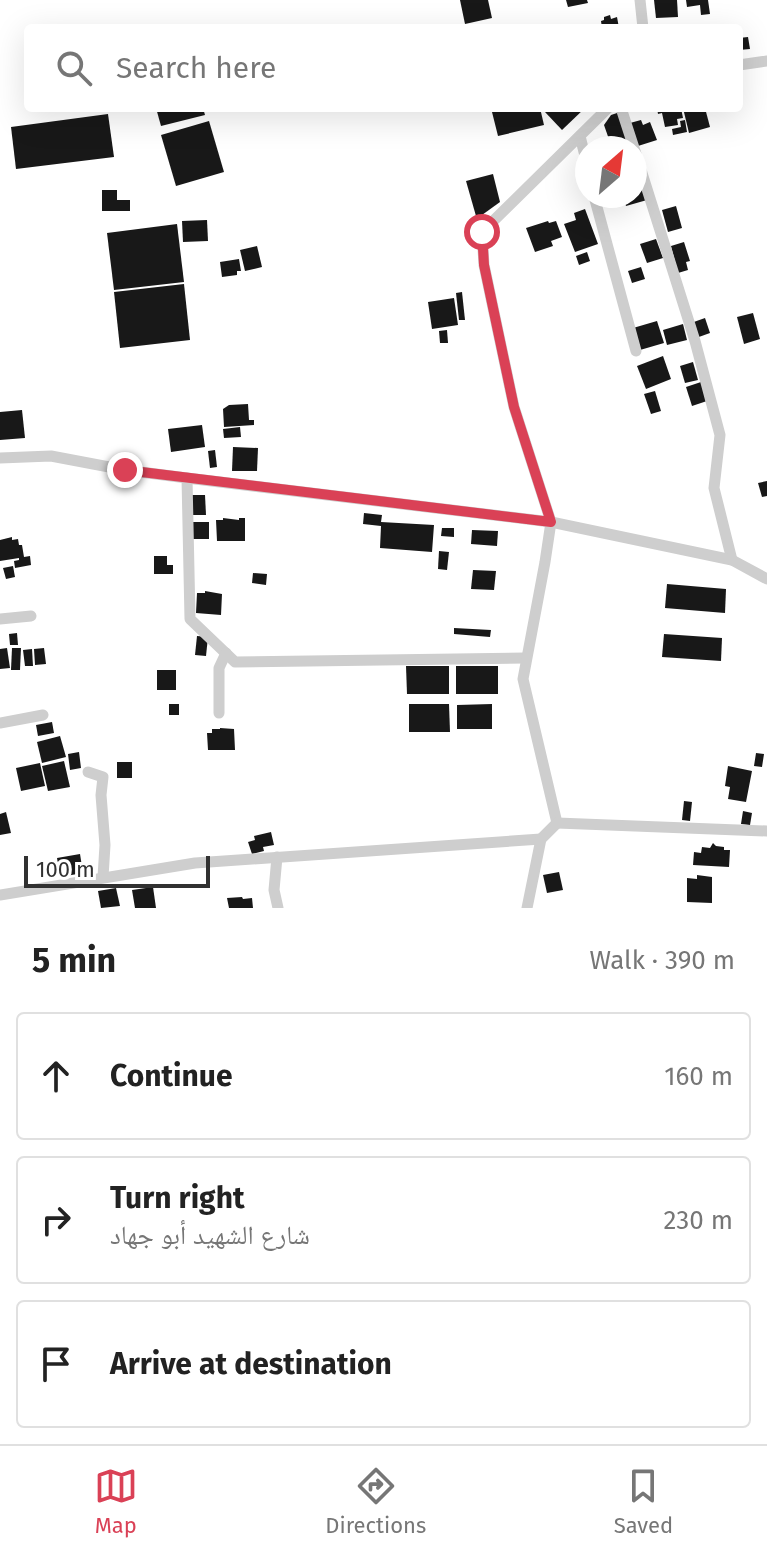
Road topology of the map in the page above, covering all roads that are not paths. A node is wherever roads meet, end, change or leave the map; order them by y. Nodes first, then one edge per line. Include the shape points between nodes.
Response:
1 (640, 0) edge
2 (643, 24) edge
3 (767, 61) edge
4 (743, 64) edge
5 (604, 112) edge
6 (622, 112) edge
7 (580, 136) edge
8 (630, 136) edge
9 (575, 141) edge
10 (647, 191) edge
11 (597, 208) edge
12 (636, 351) dead end
13 (0, 458) edge
14 (187, 478) junction
15 (551, 522) junction
16 (732, 560) junction
17 (764, 574) edge
18 (31, 616) dead end
19 (0, 619) edge
20 (226, 653) junction
21 (525, 658) junction
22 (219, 713) dead end
23 (43, 715) dead end
24 (0, 723) edge
25 (88, 772) dead end
26 (557, 823) junction
27 (767, 831) edge
28 (541, 839) junction
29 (277, 857) junction
30 (103, 877) junction
31 (0, 895) edge
32 (278, 908) edge
33 (527, 908) edge

1 - 2 street
3 - 4 street
5 - 7 street
6 - 8 street
9 - 15 street via 482,232 514,407
10 - 16 street via 720,435 714,488
11 - 12 street
13 - 14 street via 51,456
14 - 15 street
14 - 20 street via 190,619
15 - 16 street
15 - 21 street
16 - 17 street
18 - 19 street
20 - 21 street via 235,662
20 - 22 street via 219,668
21 - 26 street via 523,679
23 - 24 street
25 - 30 street via 103,777
26 - 27 street
26 - 28 street
28 - 29 street
28 - 33 street
29 - 30 street
29 - 32 street
30 - 31 street

